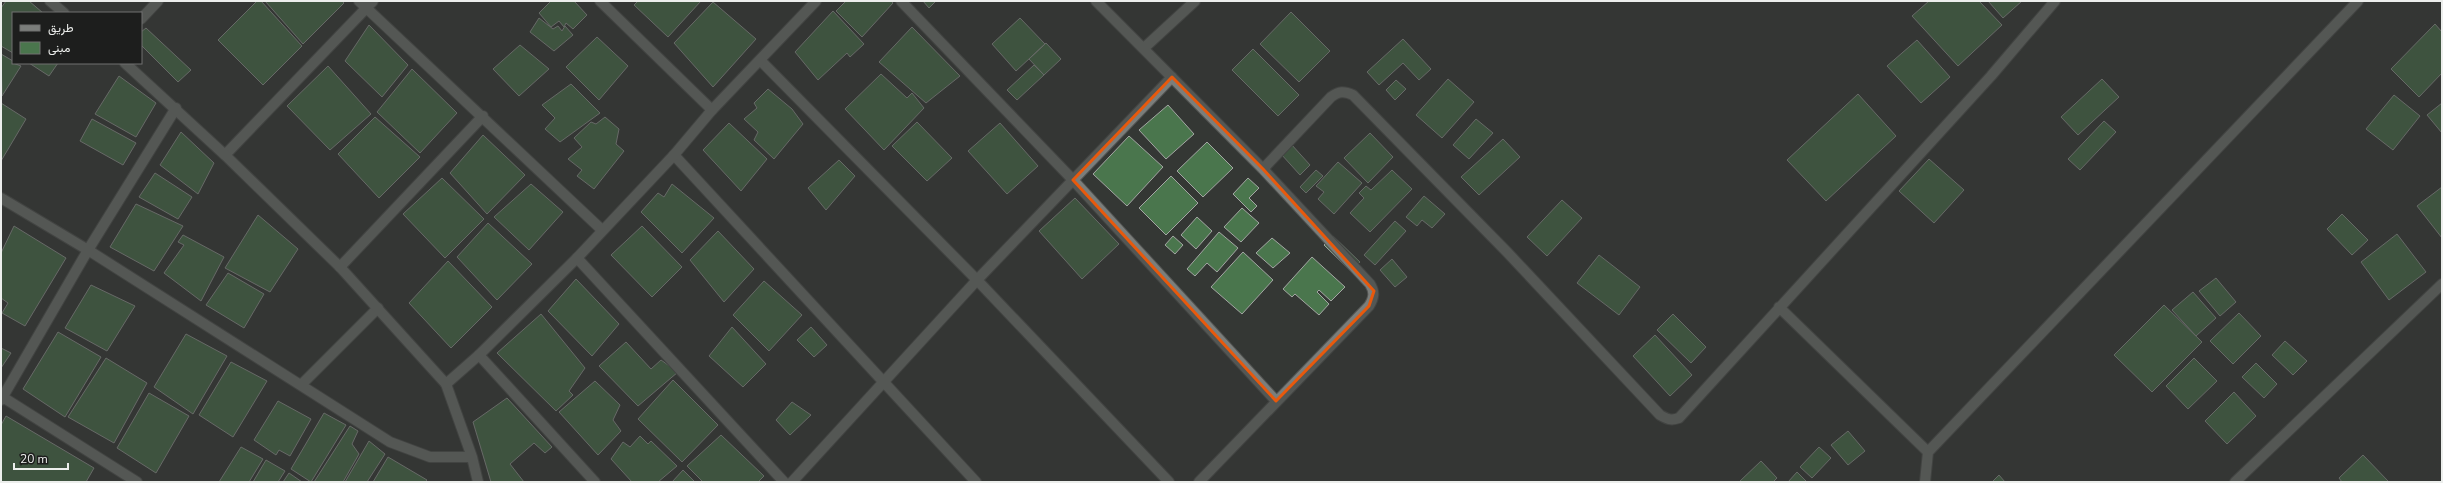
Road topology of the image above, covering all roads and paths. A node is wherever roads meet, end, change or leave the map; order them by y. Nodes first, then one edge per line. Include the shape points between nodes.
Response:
1 (50, 1) edge
2 (158, 1) edge
3 (600, 1) edge
4 (816, 1) edge
5 (901, 1) edge
6 (1096, 1) edge
7 (1195, 1) edge
8 (2055, 1) edge
9 (2358, 1) edge
10 (366, 3) edge
11 (63, 12) edge
12 (142, 18) edge
13 (1144, 48) junction
14 (761, 60) junction
15 (126, 64) edge
16 (1172, 77) junction
17 (176, 108) junction
18 (712, 110) junction
19 (483, 116) junction
20 (225, 155) junction
21 (674, 155) junction
22 (1263, 169) junction
23 (1073, 180) junction
24 (1, 198) edge
25 (602, 230) junction
26 (88, 250) junction
27 (577, 258) junction
28 (340, 267) junction
29 (977, 280) junction
30 (2442, 284) edge
31 (1778, 307) junction
32 (378, 308) junction
33 (479, 355) junction
34 (883, 382) junction
35 (446, 384) junction
36 (301, 385) junction
37 (2, 398) edge
38 (1276, 401) junction
39 (1928, 452) junction
40 (472, 458) junction
41 (137, 482) edge
42 (478, 482) edge
43 (595, 482) edge
44 (784, 482) edge
45 (792, 482) edge
46 (976, 482) edge
47 (1169, 482) edge
48 (1199, 482) edge
49 (1925, 482) edge
50 (2235, 482) edge

1 - 11 street
2 - 12 street
3 - 18 street
4 - 14 street
5 - 23 street
6 - 13 street
7 - 13 street
8 - 31 street via 1991,76
9 - 39 street
10 - 19 street
10 - 20 street
13 - 16 street
14 - 18 street
14 - 29 street
15 - 17 street
16 - 22 street
16 - 23 street
17 - 20 street
17 - 26 street
18 - 21 street
19 - 25 street
19 - 28 street
20 - 28 street
21 - 25 street
21 - 34 street
22 - 31 street via 1331,97 1345,91 1353,95 1507,252 1660,415 1667,419 1679,418
22 - 38 street via 1374,291 1369,306
23 - 29 street
23 - 38 street
24 - 26 street
25 - 27 street
26 - 36 street
26 - 37 street
27 - 33 street
27 - 44 street
28 - 32 street
29 - 34 street
29 - 47 street
30 - 50 street
31 - 39 street
32 - 35 street
32 - 36 street
33 - 35 street
33 - 43 street
34 - 45 street
34 - 46 street
35 - 40 street
36 - 40 street via 390,442 430,457
37 - 41 street
38 - 48 street
39 - 49 street
40 - 42 street

